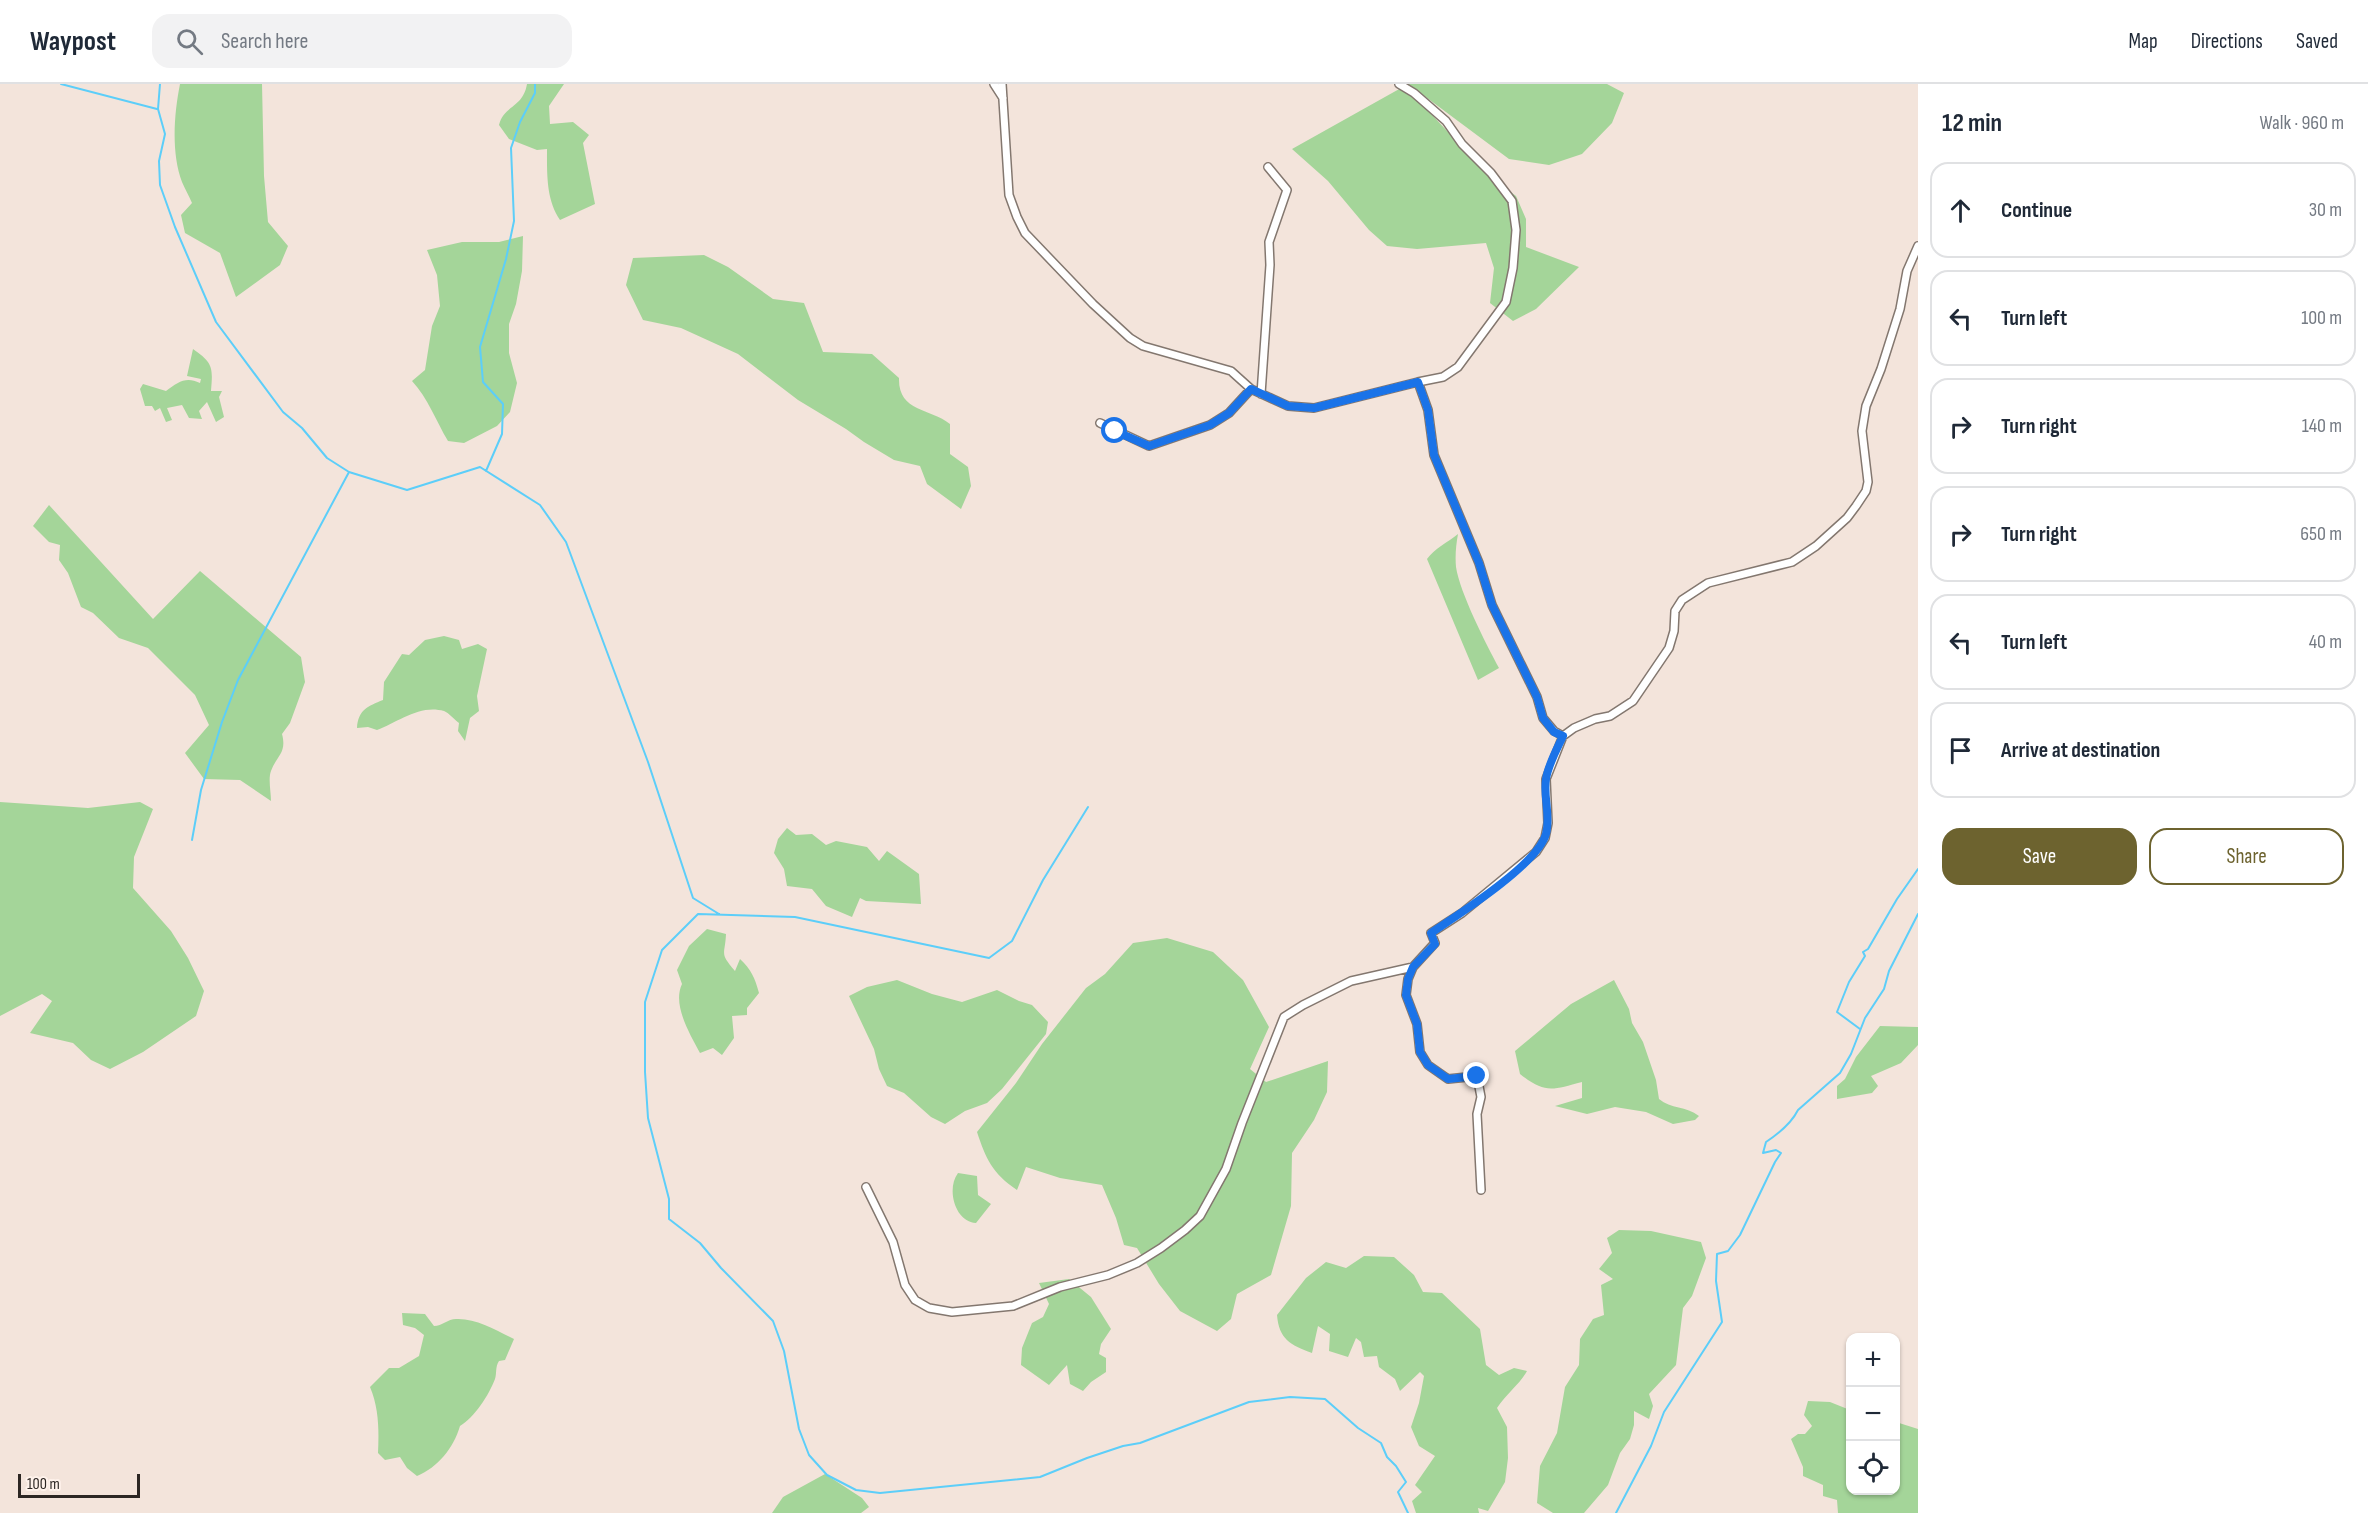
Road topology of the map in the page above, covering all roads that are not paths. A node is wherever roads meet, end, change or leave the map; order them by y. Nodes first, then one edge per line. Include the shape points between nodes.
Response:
1 (994, 84) edge
2 (1002, 84) edge
3 (1399, 84) edge
4 (1004, 100) junction
5 (1268, 167) dead end
6 (1918, 246) edge
7 (1418, 382) junction
8 (1251, 389) junction
9 (1261, 394) junction
10 (1100, 423) dead end
11 (1563, 736) junction
12 (1413, 967) junction
13 (867, 1187) dead end
14 (1481, 1190) dead end

1 - 4 street
2 - 4 street
3 - 7 street via 1446,121 1491,173 1512,201 1516,230 1514,268 1506,302 1458,367 1443,377
4 - 8 street via 1009,195 1025,233 1130,339 1231,371
5 - 9 street via 1287,190 1269,242
6 - 11 street via 1866,406 1862,431 1868,482 1856,506 1816,546 1792,562 1708,583 1682,600 1675,611 1669,648 1633,701 1610,717 1595,719
7 - 9 street via 1314,408 1288,406
7 - 11 street via 1428,410 1434,455 1479,563 1492,605 1537,697 1543,718 1554,732
8 - 9 street
8 - 10 street via 1229,413 1210,425 1149,446
11 - 12 street via 1546,779 1548,823 1536,852 1479,900 1431,933 1435,944
12 - 13 street via 1352,981 1284,1017 1226,1169 1200,1216 1161,1248 1108,1275 1060,1287 1013,1306 952,1312 929,1308 915,1300 905,1285 893,1242
12 - 14 street via 1406,995 1417,1024 1420,1052 1428,1065 1448,1079 1477,1076 1481,1097 1477,1114

